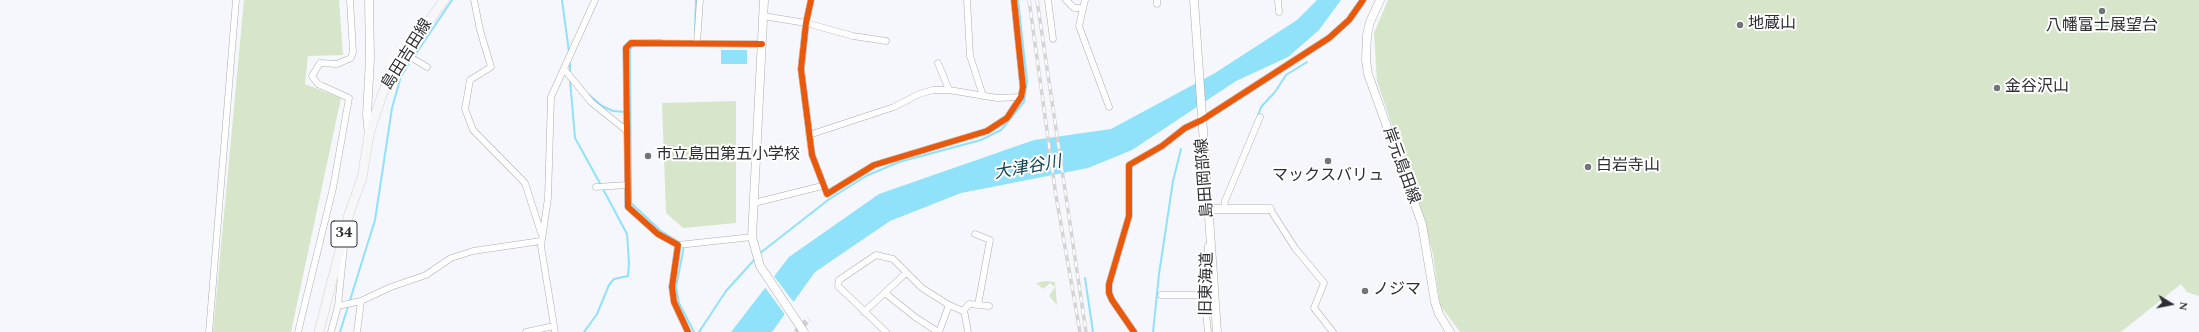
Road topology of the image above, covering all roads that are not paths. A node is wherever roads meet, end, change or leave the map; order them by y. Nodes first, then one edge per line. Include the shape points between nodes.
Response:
1 (236, 0) edge
2 (350, 0) edge
3 (369, 0) edge
4 (444, 0) edge
5 (474, 0) edge
6 (595, 0) edge
7 (700, 0) edge
8 (764, 0) edge
9 (811, 0) edge
10 (967, 0) edge
11 (1014, 0) edge
12 (1048, 0) edge
13 (1066, 0) edge
14 (1086, 0) edge
15 (1194, 0) edge
16 (1278, 0) edge
17 (1363, 0) edge
18 (1380, 0) edge
19 (1083, 8) junction
20 (1278, 12) dead end
21 (763, 16) junction
22 (806, 23) junction
23 (1053, 39) dead end
24 (886, 41) dead end
25 (697, 43) junction
26 (762, 44) junction
27 (405, 54) junction
28 (938, 63) dead end
29 (427, 67) dead end
30 (564, 69) junction
31 (949, 90) junction
32 (983, 96) junction
33 (1021, 97) junction
34 (1109, 107) dead end
35 (1260, 117) dead end
36 (1201, 118) junction
37 (627, 131) junction
38 (809, 135) junction
39 (369, 136) junction
40 (627, 185) junction
41 (822, 186) junction
42 (596, 187) dead end
43 (754, 203) junction
44 (1208, 209) junction
45 (1224, 209) junction
46 (1270, 209) joint
47 (345, 232) junction
48 (975, 234) dead end
49 (752, 237) junction
50 (1210, 237) junction
51 (542, 238) junction
52 (678, 245) junction
53 (906, 273) junction
54 (885, 293) junction
55 (1205, 294) junction
56 (1162, 295) dead end
57 (361, 301) junction
58 (949, 305) junction
59 (978, 305) junction
60 (338, 306) junction
61 (989, 306) dead end
62 (964, 310) junction
63 (864, 312) junction
64 (554, 329) edge
65 (209, 332) edge
66 (298, 332) edge
67 (319, 332) edge
68 (331, 332) edge
69 (357, 332) edge
70 (526, 332) edge
71 (688, 332) edge
72 (804, 332) edge
73 (886, 332) edge
74 (938, 332) edge
75 (968, 332) edge
76 (1134, 332) edge
77 (1208, 332) edge
78 (1217, 332) edge
79 (1333, 332) edge
80 (1450, 332) edge

1 - 65 street
2 - 66 street via 353,52 351,58 337,64 320,63 312,76 318,84 348,98 333,188
3 - 39 street
4 - 27 main road, 島田吉田線 / 34
5 - 51 street via 491,67 470,80 465,109 473,130 525,183
6 - 30 street
7 - 25 street
8 - 21 street
9 - 22 street
10 - 32 street via 970,56
11 - 33 street via 1023,87
12 - 23 street
13 - 19 street via 1074,8
14 - 19 street
15 - 36 street, 島田岡部線
16 - 20 street
17 - 36 street via 1349,20 1329,38
18 - 80 street, 岸元島田線 via 1370,22 1366,60 1368,74 1422,224 1435,302
19 - 34 street via 1079,26
21 - 22 street
21 - 26 street
22 - 24 street via 853,36
22 - 38 street via 801,70
25 - 26 street
25 - 37 street via 631,43 626,48
26 - 43 street
27 - 29 street
27 - 39 main road, 島田吉田線 / 34 via 390,76
28 - 31 street
30 - 37 street via 591,102
30 - 51 street via 551,97 548,198
31 - 32 street
31 - 38 street via 933,90 919,94 894,108
32 - 33 street
33 - 41 street via 1007,118 986,131 889,159 874,165 827,194
35 - 45 street
36 - 44 street, 島田岡部線
36 - 76 street via 1162,146 1129,165 1129,216 1109,284 1112,300
37 - 40 street
38 - 41 street via 812,155
39 - 47 main road, 34 via 362,178
40 - 42 street
40 - 52 street via 628,207 658,234
41 - 43 street
43 - 49 street
44 - 45 street
44 - 50 street, 島田岡部線
45 - 46 street
46 - 79 street via 1295,248 1324,283 1314,308
47 - 60 street via 346,244
47 - 67 main road, 34
48 - 59 street via 990,240
49 - 52 street
49 - 72 street via 760,266
50 - 55 street, 旧東海道
50 - 78 street, 島田岡部線
51 - 57 street via 473,251 451,258 426,275
51 - 64 street
52 - 71 street via 672,287 674,302
53 - 54 street
53 - 58 street via 922,288
53 - 63 street via 893,259 876,255 839,280 839,289
54 - 63 street
54 - 74 street
55 - 56 street
55 - 77 street, 旧東海道
57 - 60 street
57 - 69 street
58 - 62 street
58 - 74 street
59 - 61 street
59 - 62 street via 969,304
60 - 68 street
62 - 75 street
63 - 73 street
64 - 70 street

